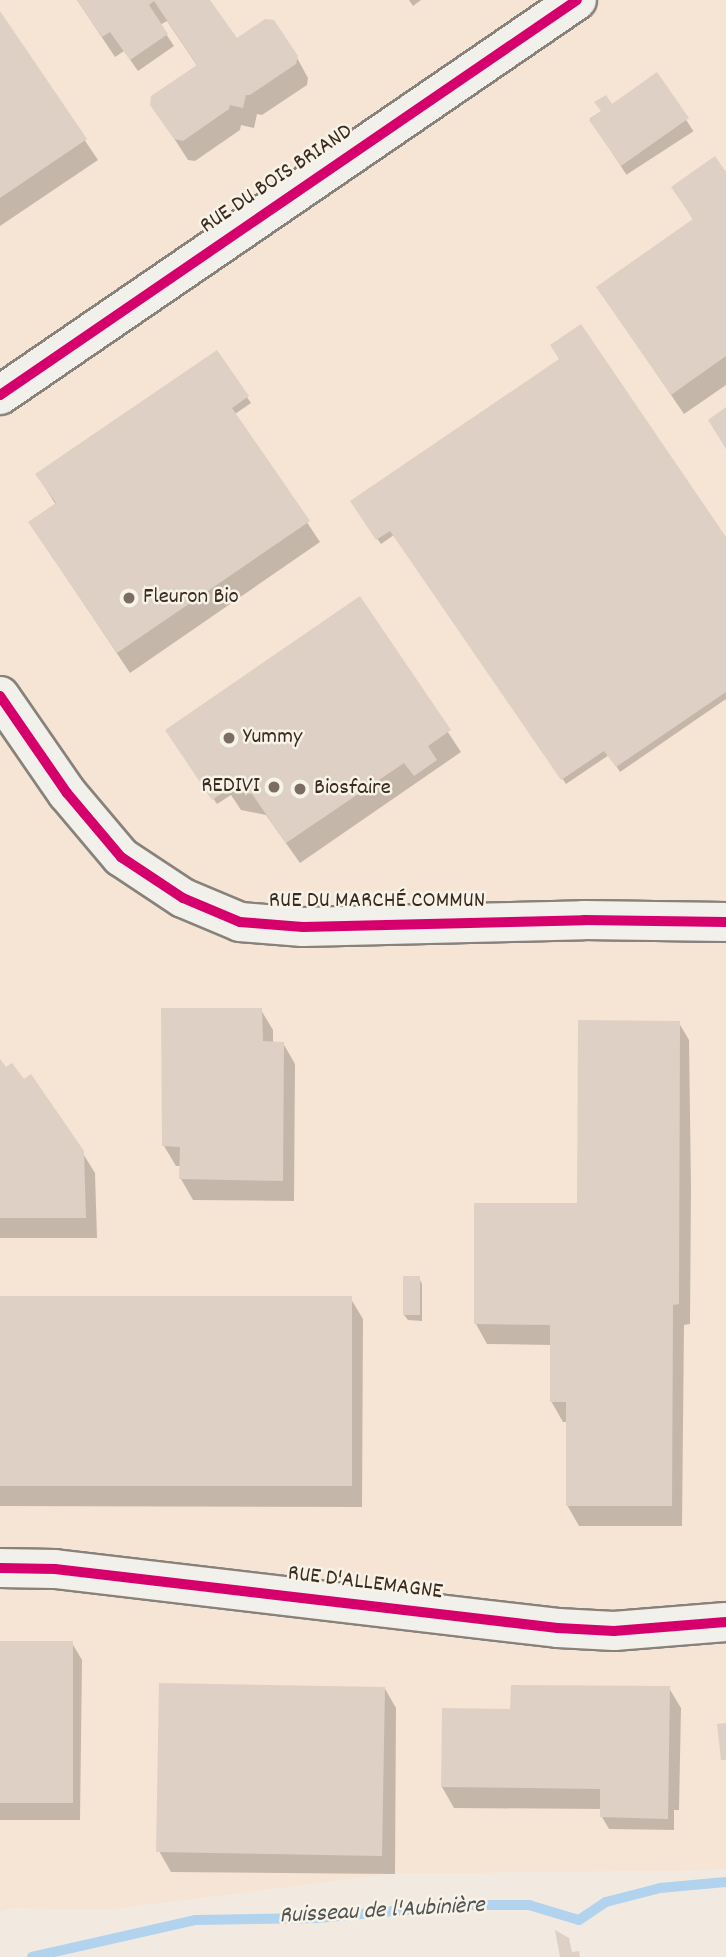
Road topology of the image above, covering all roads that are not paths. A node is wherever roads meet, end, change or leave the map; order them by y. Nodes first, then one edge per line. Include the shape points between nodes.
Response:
1 (577, 0) edge
2 (0, 394) edge
3 (0, 696) edge
4 (726, 922) edge
5 (0, 1568) edge
6 (726, 1622) edge

1 - 2 street, RUE DU BOIS BRIAND
3 - 4 street, RUE DU MARCHÉ COMMUN via 67,793 121,857 183,898 240,922 303,927 584,920
5 - 6 street, RUE D'ALLEMAGNE via 55,1569 558,1628 614,1631

